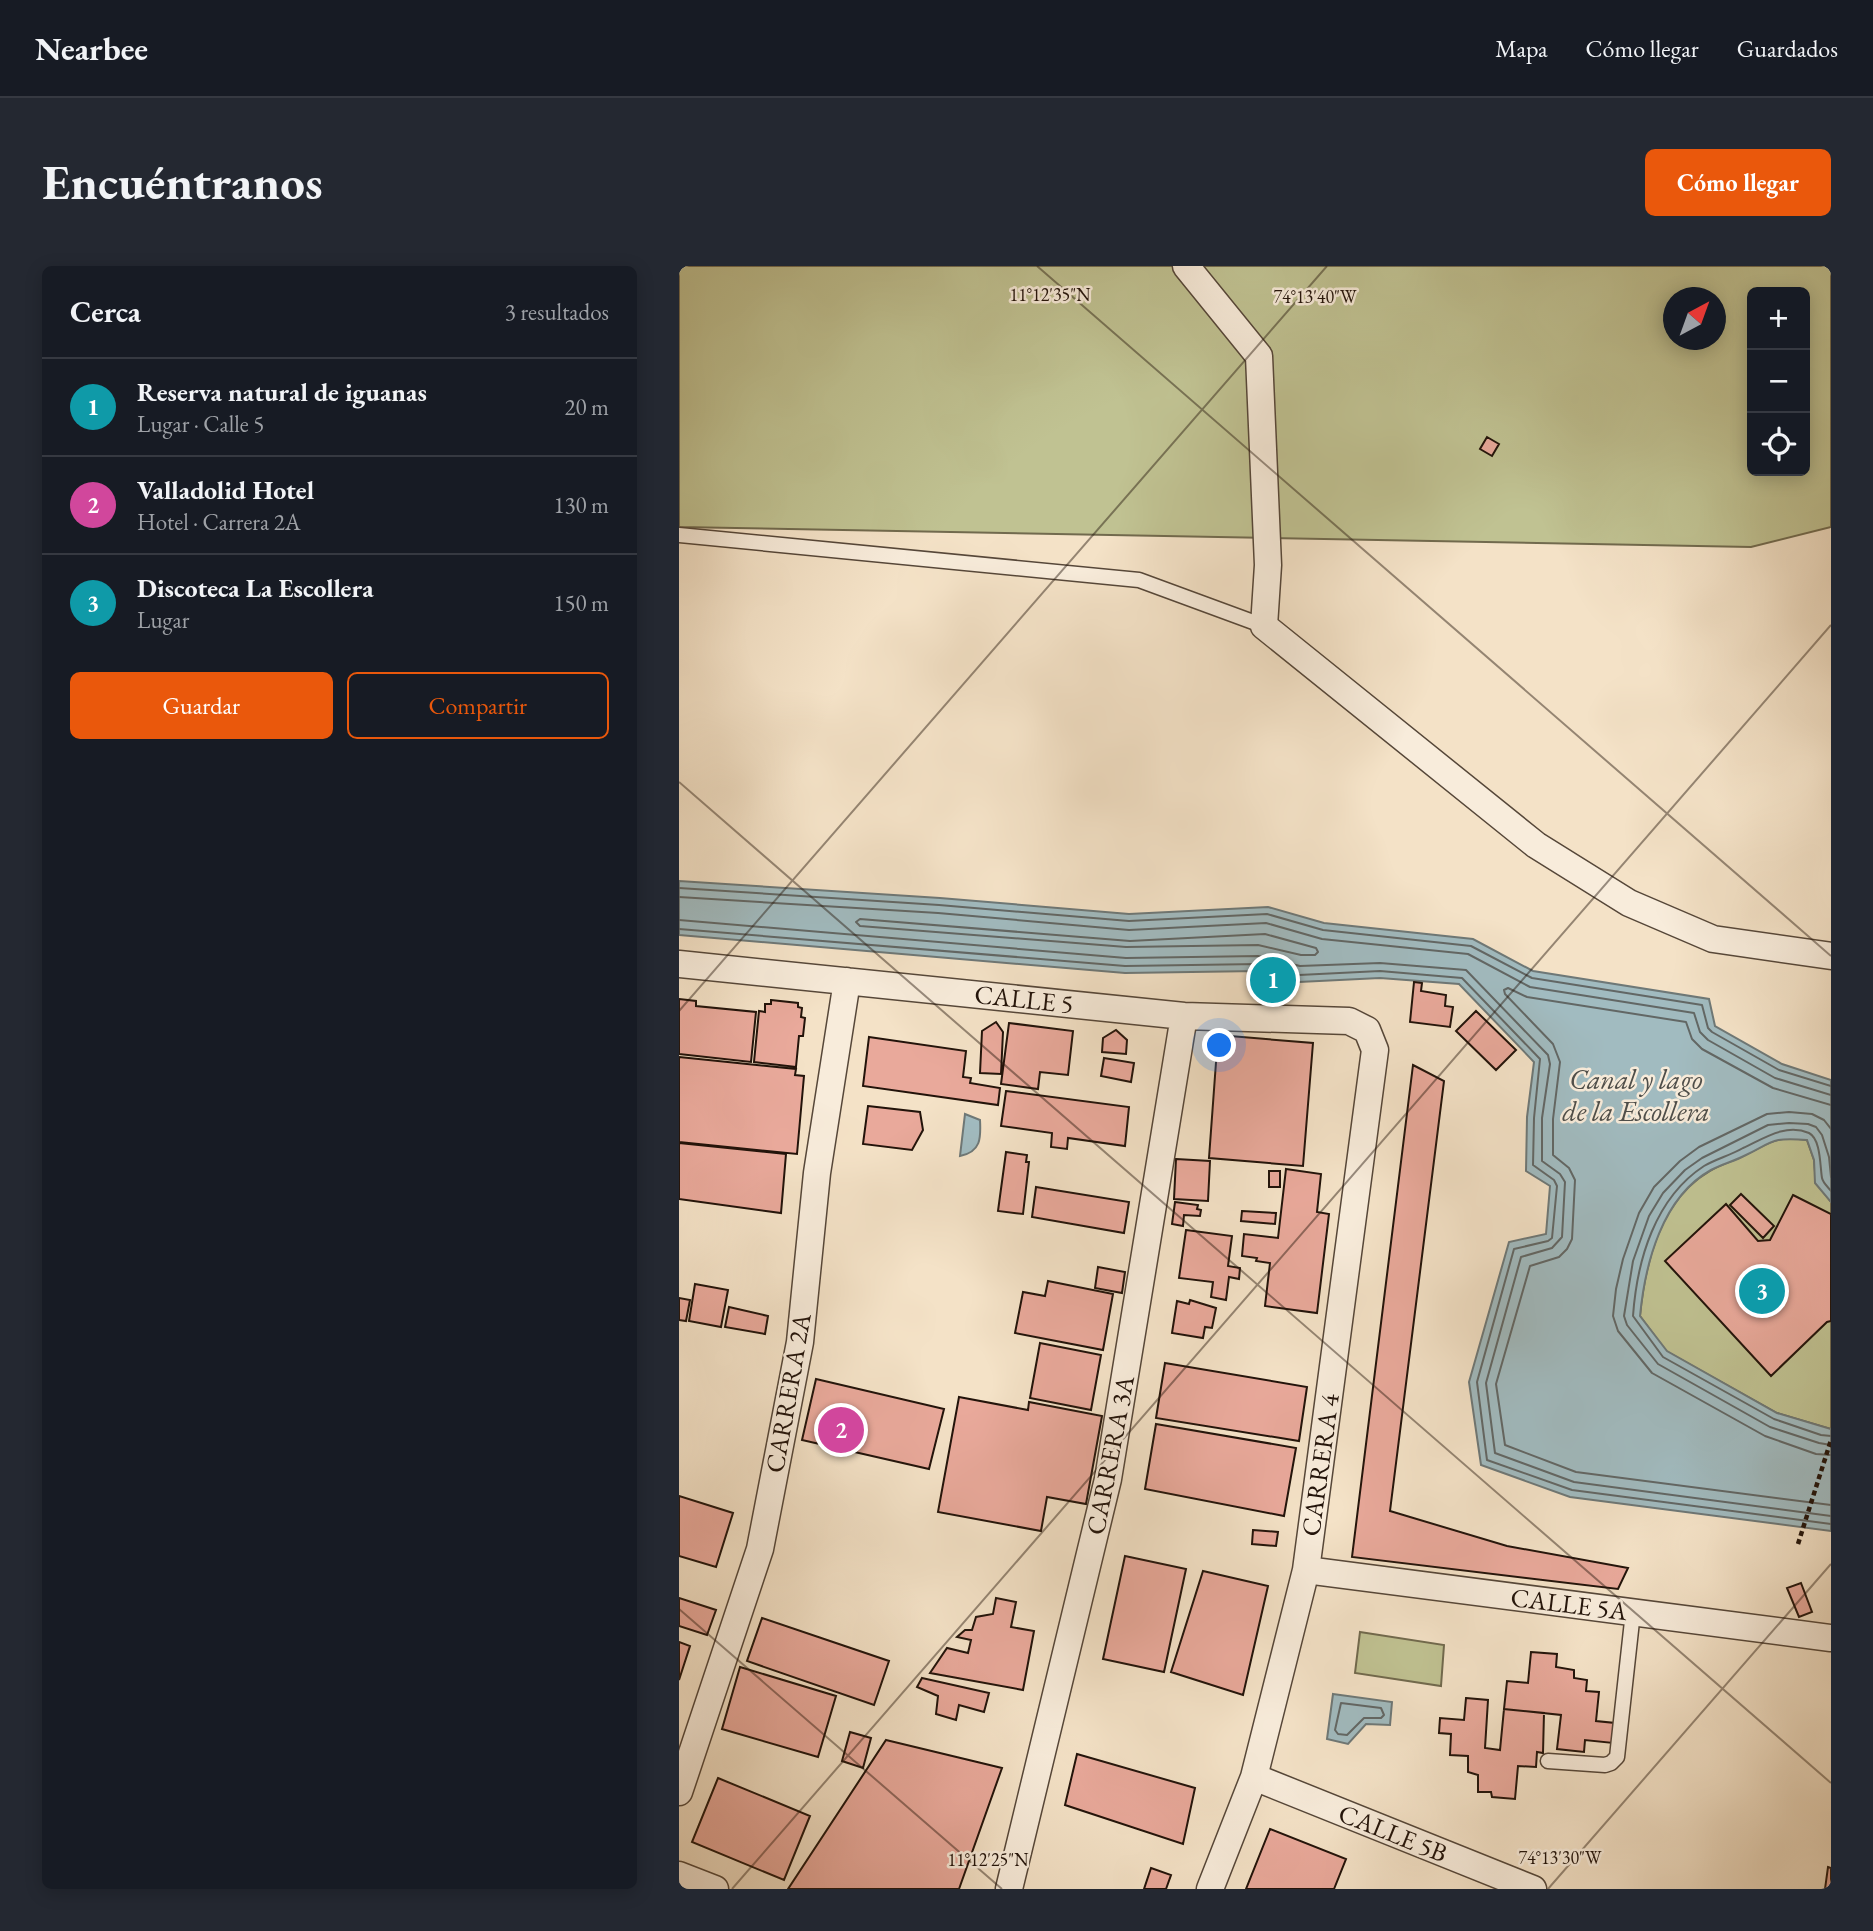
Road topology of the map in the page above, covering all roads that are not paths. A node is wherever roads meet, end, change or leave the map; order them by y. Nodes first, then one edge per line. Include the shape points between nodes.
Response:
1 (1186, 266) edge
2 (679, 535) edge
3 (1264, 626) junction
4 (1831, 956) edge
5 (679, 964) edge
6 (847, 981) junction
7 (1184, 1016) junction
8 (1367, 1030) joint
9 (1306, 1570) junction
10 (1633, 1612) junction
11 (1831, 1638) edge
12 (1548, 1762) dead end
13 (1254, 1777) junction
14 (679, 1792) edge
15 (679, 1875) edge
16 (715, 1889) edge
17 (1009, 1889) edge
18 (1210, 1889) edge
19 (1532, 1889) edge

1 - 3 street via 1259,356 1268,565
2 - 3 lane via 1139,580
3 - 4 street via 1536,845 1629,903 1713,939
5 - 6 street, CALLE 5
6 - 7 street, CALLE 5
6 - 14 street, CARRERA 2A via 817,1173 800,1342 760,1549
7 - 8 street, CALLE 5 via 1349,1021
7 - 17 street, CARRERA 3A via 1108,1479
8 - 9 street, CARRERA 4 via 1375,1050
9 - 10 street, CALLE 5A
9 - 13 street, CARRERA 4
10 - 11 street, CALLE 5A
10 - 12 lane via 1617,1757 1605,1765
13 - 18 street, CARRERA 4
13 - 19 street, CALLE 5B
15 - 16 street

